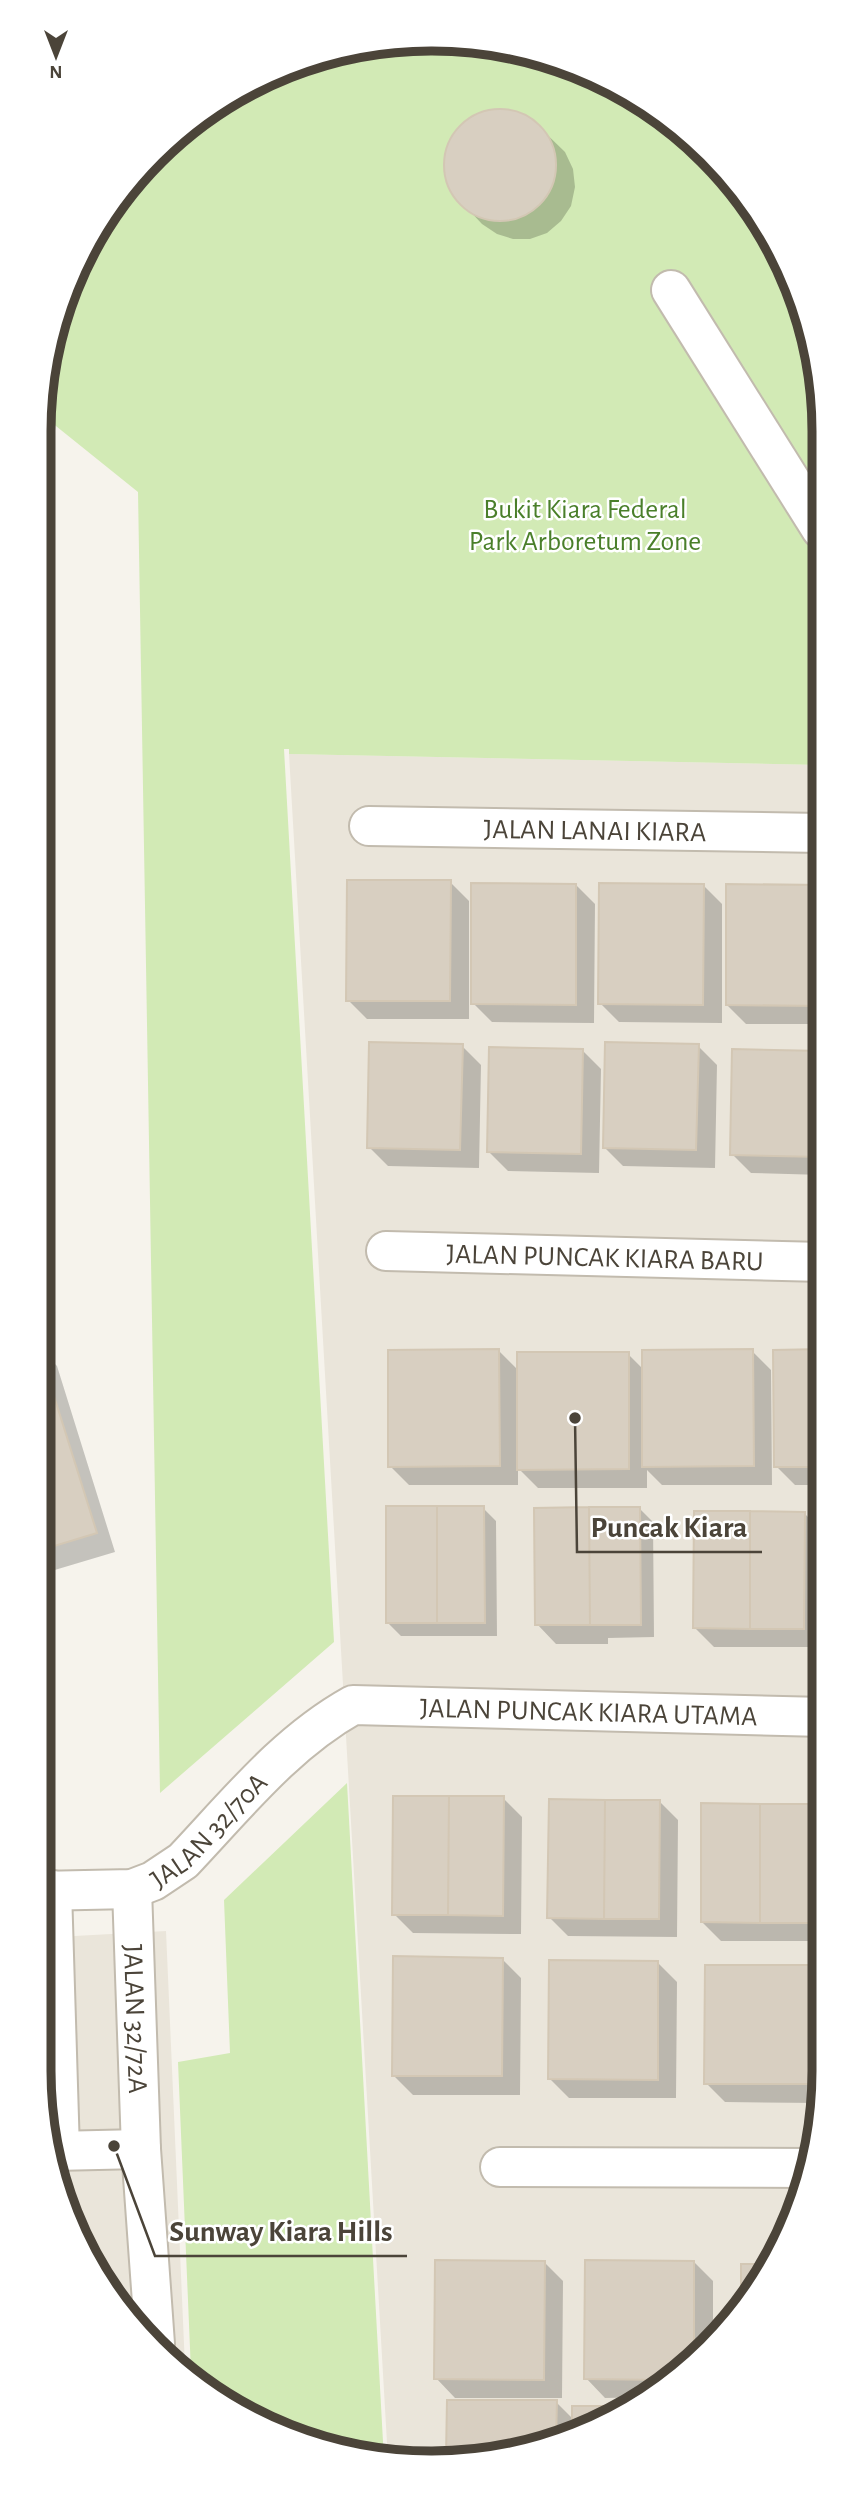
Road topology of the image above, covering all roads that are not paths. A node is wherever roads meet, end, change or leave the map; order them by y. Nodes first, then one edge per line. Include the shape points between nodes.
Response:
1 (671, 290) dead end
2 (812, 515) edge
3 (369, 826) dead end
4 (812, 833) edge
5 (386, 1251) dead end
6 (812, 1262) edge
7 (353, 1705) joint
8 (812, 1717) edge
9 (132, 1888) junction
10 (51, 1891) edge
11 (51, 2021) edge
12 (56, 2134) edge
13 (141, 2149) junction
14 (59, 2151) edge
15 (500, 2167) dead end
16 (799, 2168) edge
17 (154, 2332) edge

1 - 2 street
3 - 4 street, JALAN LANAI KIARA
5 - 6 street, JALAN PUNCAK KIARA BARU
7 - 8 street, JALAN PUNCAK KIARA UTAMA
7 - 9 street, JALAN 32/70A via 326,1720 280,1758 183,1861 153,1881
9 - 10 street, JALAN 32/70A
9 - 13 street, JALAN 32/72A
11 - 12 street
13 - 14 street
13 - 17 street, JALAN 32/72A
15 - 16 street

